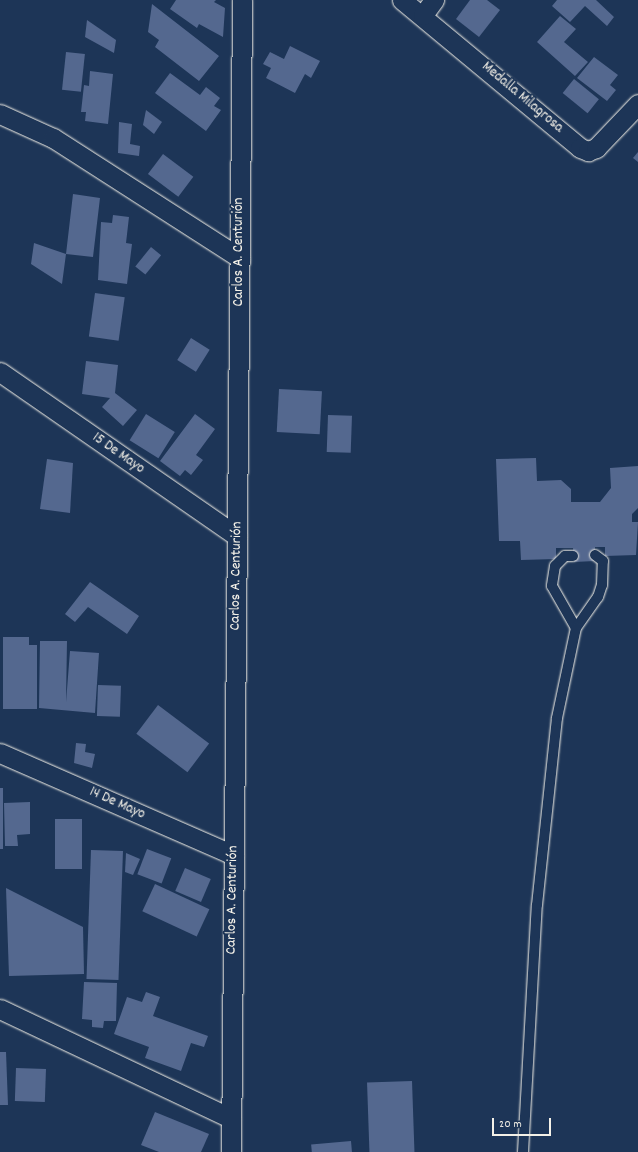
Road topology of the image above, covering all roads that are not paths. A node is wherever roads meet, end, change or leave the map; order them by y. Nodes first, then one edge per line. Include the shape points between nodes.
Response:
1 (242, 0) edge
2 (402, 0) edge
3 (428, 7) edge
4 (638, 104) edge
5 (0, 114) edge
6 (240, 258) junction
7 (0, 372) edge
8 (237, 536) junction
9 (595, 555) dead end
10 (573, 556) dead end
11 (576, 628) junction
12 (0, 754) edge
13 (234, 856) junction
14 (0, 1009) edge
15 (231, 1118) junction
16 (231, 1152) edge
17 (523, 1152) edge

1 - 6 street, Carlos A. Centurión
2 - 3 street, Medalla Milagrosa
3 - 4 street, Medalla Milagrosa via 580,148 588,151 596,148
5 - 6 street via 53,138
6 - 8 street, Carlos A. Centurión
7 - 8 street, 15 De Mayo
8 - 13 street, Carlos A. Centurión
9 - 11 lane via 605,568 602,585
10 - 11 lane via 565,556 555,566 552,586
11 - 17 lane via 557,718 537,905
12 - 13 street, 14 De Mayo
13 - 15 street, Carlos A. Centurión
14 - 15 street
15 - 16 street, Carlos A. Centurión

